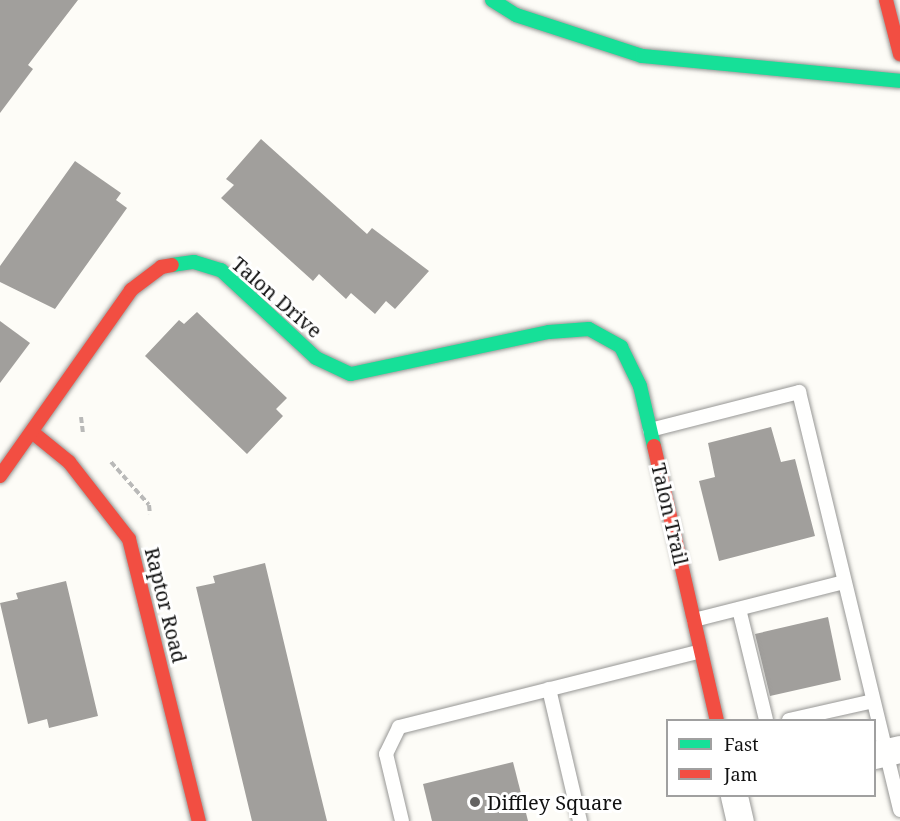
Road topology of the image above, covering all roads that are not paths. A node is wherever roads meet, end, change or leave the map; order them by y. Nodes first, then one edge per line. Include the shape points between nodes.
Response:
1 (492, 0) edge
2 (886, 0) edge
3 (900, 54) edge
4 (900, 81) edge
5 (589, 329) joint
6 (650, 430) junction
7 (32, 432) junction
8 (0, 476) edge
9 (844, 582) junction
10 (739, 609) junction
11 (694, 620) junction
12 (701, 651) junction
13 (549, 689) junction
14 (873, 701) junction
15 (717, 719) edge
16 (766, 719) edge
17 (793, 719) edge
18 (887, 752) edge
19 (734, 797) edge
20 (900, 810) edge
21 (199, 821) edge
22 (402, 821) edge
23 (580, 821) edge
24 (740, 821) edge

1 - 4 main road via 516,15 642,56
2 - 3 main road
5 - 6 main road, Talon Trail via 621,347 640,386
5 - 7 main road, Talon Drive via 549,332 351,374 316,358 221,270 194,262 161,267 131,290
6 - 9 lane via 798,392
6 - 11 main road, Talon Trail
7 - 8 main road, Talon Drive
7 - 21 main road, Raptor Road via 69,462 129,539
9 - 10 lane
9 - 14 lane
10 - 11 lane
10 - 16 lane
11 - 12 main road, Talon Trail
12 - 13 lane
12 - 15 main road, Talon Trail
13 - 22 lane via 399,727 386,754
13 - 23 lane
14 - 17 lane
14 - 18 lane
18 - 20 lane
19 - 24 street

